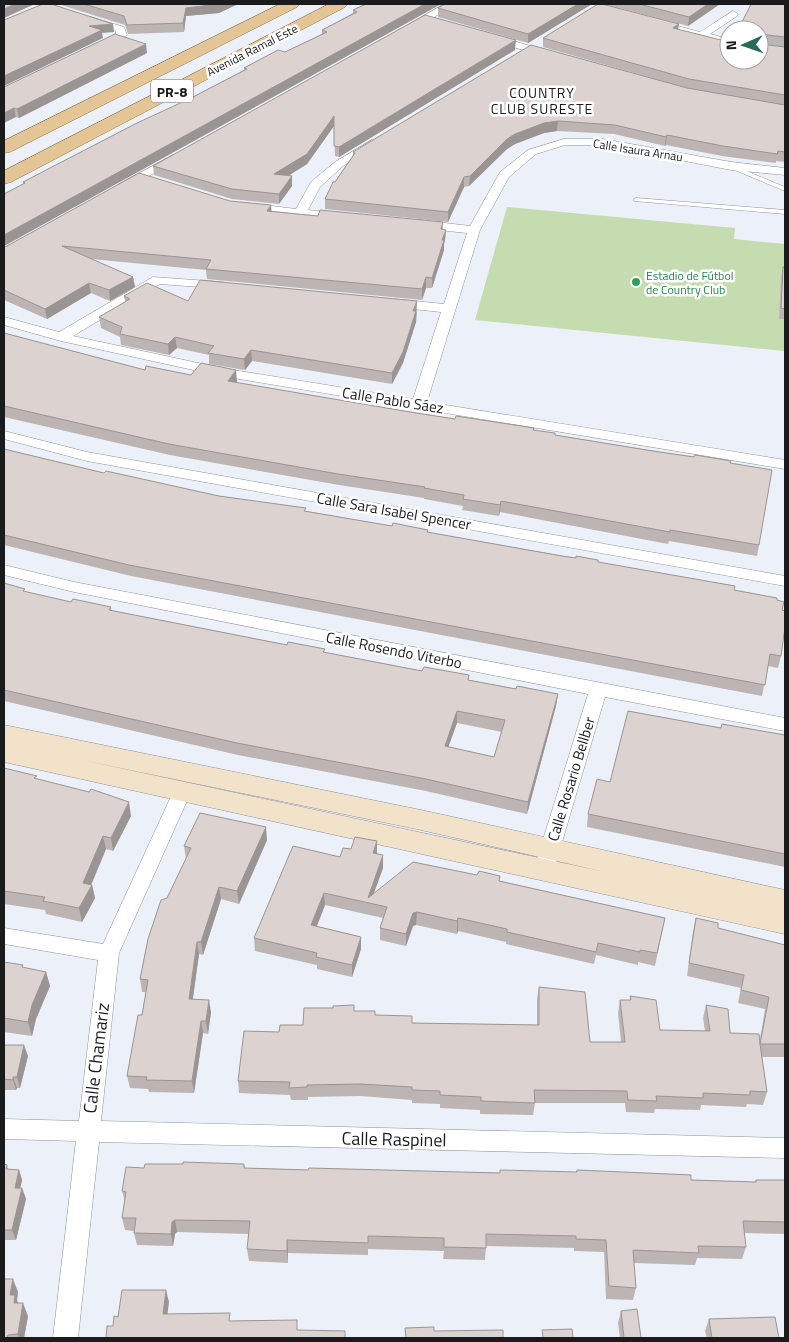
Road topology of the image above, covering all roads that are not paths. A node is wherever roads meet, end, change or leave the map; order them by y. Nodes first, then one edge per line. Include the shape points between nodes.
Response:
1 (292, 4) edge
2 (340, 4) edge
3 (451, 4) edge
4 (733, 14) dead end
5 (84, 17) edge
6 (425, 18) junction
7 (642, 19) edge
8 (440, 22) edge
9 (396, 34) edge
10 (483, 35) edge
11 (702, 35) junction
12 (545, 38) edge
13 (719, 39) edge
14 (528, 48) junction
15 (88, 52) edge
16 (556, 56) edge
17 (511, 58) edge
18 (380, 139) edge
19 (4, 148) edge
20 (182, 153) edge
21 (731, 166) junction
22 (785, 172) edge
23 (139, 177) junction
24 (4, 178) edge
25 (158, 182) edge
26 (785, 189) edge
27 (114, 191) edge
28 (636, 200) dead end
29 (231, 205) edge
30 (785, 212) edge
31 (300, 213) junction
32 (358, 218) edge
33 (406, 223) edge
34 (474, 230) junction
35 (236, 287) edge
36 (381, 302) edge
37 (449, 309) junction
38 (4, 321) edge
39 (61, 337) junction
40 (419, 404) junction
41 (4, 435) edge
42 (785, 464) edge
43 (4, 570) edge
44 (785, 581) edge
45 (598, 690) junction
46 (785, 725) edge
47 (4, 734) edge
48 (4, 752) edge
49 (182, 792) junction
50 (547, 859) junction
51 (785, 901) edge
52 (785, 922) edge
53 (4, 936) edge
54 (109, 953) junction
55 (4, 1129) edge
56 (88, 1131) junction
57 (785, 1148) edge
58 (65, 1338) edge

1 - 19 main road, Avenida Ramal Este / PR-8
2 - 24 main road, Avenida Ramal Este / PR-8
3 - 6 street
4 - 11 street
5 - 15 street via 120,29 122,35
6 - 8 street
6 - 9 street
7 - 11 street
10 - 14 street
11 - 13 street
12 - 14 street
14 - 16 street
14 - 17 street
18 - 31 street via 339,164 315,184
20 - 23 street
21 - 22 street, Calle Isaura Arnau
21 - 26 lane
21 - 34 street, Calle Isaura Arnau via 603,142 564,142 532,152 504,175
23 - 25 street
23 - 27 street
28 - 30 lane
29 - 31 street
31 - 32 street
33 - 34 street
34 - 37 street, Calle Isaura Arnau
35 - 39 street via 158,280
36 - 37 street
37 - 40 street, Calle Isaura Arnau
38 - 39 street, Calle Pablo Sáez
39 - 40 street, Calle Pablo Sáez via 221,372
40 - 42 street, Calle Pablo Sáez
41 - 44 street, Calle Sara Isabel Spencer via 87,456
43 - 45 street, Calle Rosendo Viterbo via 74,587
45 - 46 street, Calle Rosendo Viterbo
45 - 50 street, Calle Rosario Bellber
47 - 50 street
48 - 49 street
49 - 50 street
49 - 54 street, Calle Chamariz
50 - 51 street
50 - 52 street
53 - 54 street
54 - 56 street, Calle Chamariz
55 - 56 street, Calle Raspinel
56 - 57 street, Calle Raspinel
56 - 58 street, Calle Chamariz

